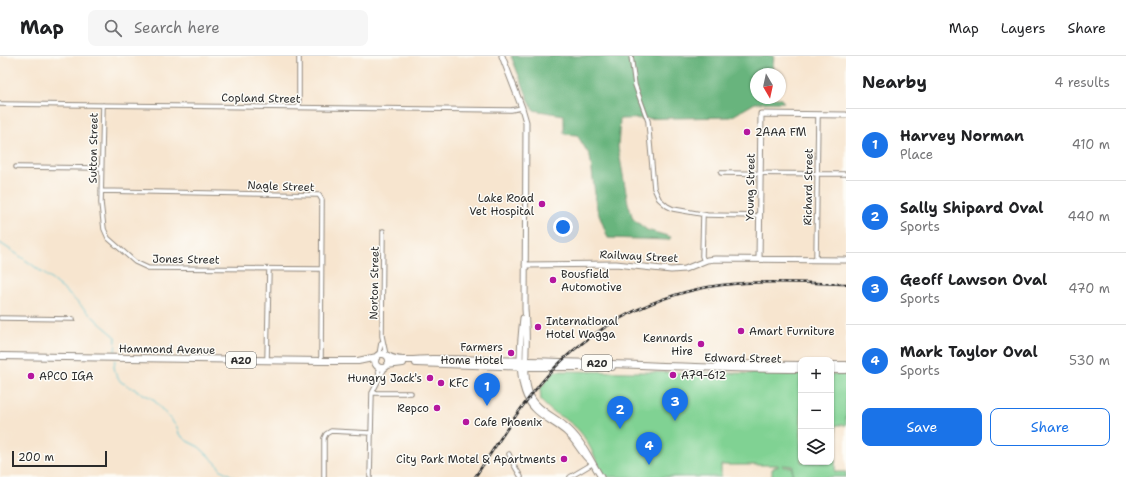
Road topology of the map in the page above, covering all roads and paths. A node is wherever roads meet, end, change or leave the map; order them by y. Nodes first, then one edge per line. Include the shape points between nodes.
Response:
1 (299, 56) edge
2 (502, 56) edge
3 (631, 56) edge
4 (0, 104) edge
5 (103, 105) junction
6 (299, 108) junction
7 (522, 108) junction
8 (818, 115) junction
9 (846, 115) edge
10 (16, 167) dead end
11 (101, 168) junction
12 (721, 172) dead end
13 (760, 173) junction
14 (817, 174) junction
15 (846, 174) edge
16 (101, 191) junction
17 (703, 215) junction
18 (759, 216) junction
19 (383, 231) dead end
20 (759, 259) junction
21 (816, 260) junction
22 (846, 260) edge
23 (704, 261) junction
24 (525, 265) junction
25 (269, 269) junction
26 (321, 269) junction
27 (0, 318) edge
28 (73, 319) dead end
29 (382, 336) junction
30 (0, 356) edge
31 (382, 356) junction
32 (267, 360) junction
33 (321, 361) junction
34 (358, 361) junction
35 (523, 363) junction
36 (377, 365) junction
37 (798, 365) edge
38 (834, 365) edge
39 (846, 365) edge
40 (386, 366) junction
41 (684, 366) junction
42 (798, 369) edge
43 (834, 370) edge
44 (846, 370) edge
45 (378, 379) junction
46 (372, 393) junction
47 (410, 393) dead end
48 (370, 433) junction
49 (510, 454) dead end
50 (592, 464) junction
51 (324, 477) edge
52 (370, 477) edge
53 (521, 477) edge
54 (570, 477) edge
55 (601, 477) edge

1 - 6 street
2 - 7 street
3 - 17 street via 635,85 647,115 654,188 659,199 667,206
4 - 5 street, Copland Street
5 - 6 street, Copland Street
5 - 11 street, Sutton Street
6 - 7 street, Copland Street
7 - 24 street via 527,127
8 - 9 street
8 - 13 street, Young Street via 761,114
8 - 14 street, Richard Street
10 - 11 street
11 - 16 street, Sutton Street
12 - 13 street
13 - 14 street
13 - 18 street, Young Street
14 - 15 street
14 - 21 street, Richard Street
16 - 25 street, Jones Street via 105,234 139,265 148,268
16 - 26 street, Nagle Street via 319,195 322,200
17 - 18 street
17 - 23 street
18 - 20 street, Young Street
19 - 29 street, Norton Street
20 - 21 street, Railway Street
20 - 23 street, Railway Street
21 - 22 street, Railway Street
23 - 24 street, Railway Street via 685,269 671,270 616,264
24 - 35 street
25 - 26 street, Jones Street
25 - 32 street
26 - 33 street, Nagle Street
27 - 28 street
29 - 31 street, Norton Street
29 - 31 street, Norton Street
30 - 32 highway, Hammond Avenue / A20
31 - 34 highway, Hammond Avenue / A20
31 - 35 highway, Hammond Avenue / A20 via 399,360
31 - 36 highway via 375,360
31 - 40 highway via 389,362
32 - 33 highway, Hammond Avenue / A20
33 - 34 highway, Hammond Avenue / A20
34 - 36 highway, Hammond Avenue / A20
35 - 40 highway, A20 via 396,363
35 - 41 highway, Edward Street / A20 via 600,367
35 - 50 street via 534,402 571,430
36 - 40 highway, A20
36 - 45 street
37 - 41 highway, Edward Street / A20
38 - 39 highway
40 - 45 street
41 - 42 highway, Edward Street / A20
43 - 44 highway
45 - 46 street
46 - 47 street
46 - 48 street
48 - 51 street via 332,430 326,434
48 - 52 street
49 - 53 street
50 - 54 street
50 - 55 street

